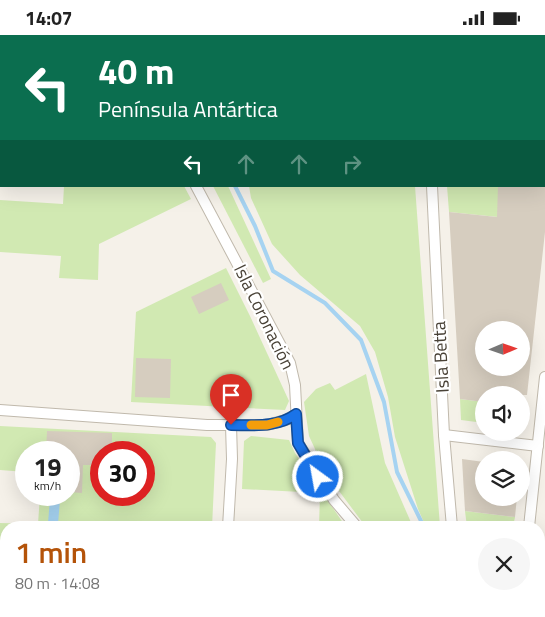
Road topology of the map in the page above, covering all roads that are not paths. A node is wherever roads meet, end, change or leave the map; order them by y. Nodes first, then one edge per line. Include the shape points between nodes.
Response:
1 (197, 187) edge
2 (432, 187) edge
3 (545, 377) edge
4 (0, 410) edge
5 (296, 414) junction
6 (231, 425) junction
7 (444, 435) junction
8 (538, 446) junction
9 (228, 521) edge
10 (352, 521) edge
11 (451, 521) edge
12 (530, 521) edge

1 - 5 street, Isla Coronación via 290,363
2 - 7 street, Isla Betta
3 - 8 street
4 - 6 street
5 - 6 street via 267,425
5 - 10 street, Isla Coronación via 298,443 334,500
6 - 9 street
7 - 8 street
7 - 11 street, Isla Betta
8 - 12 street

